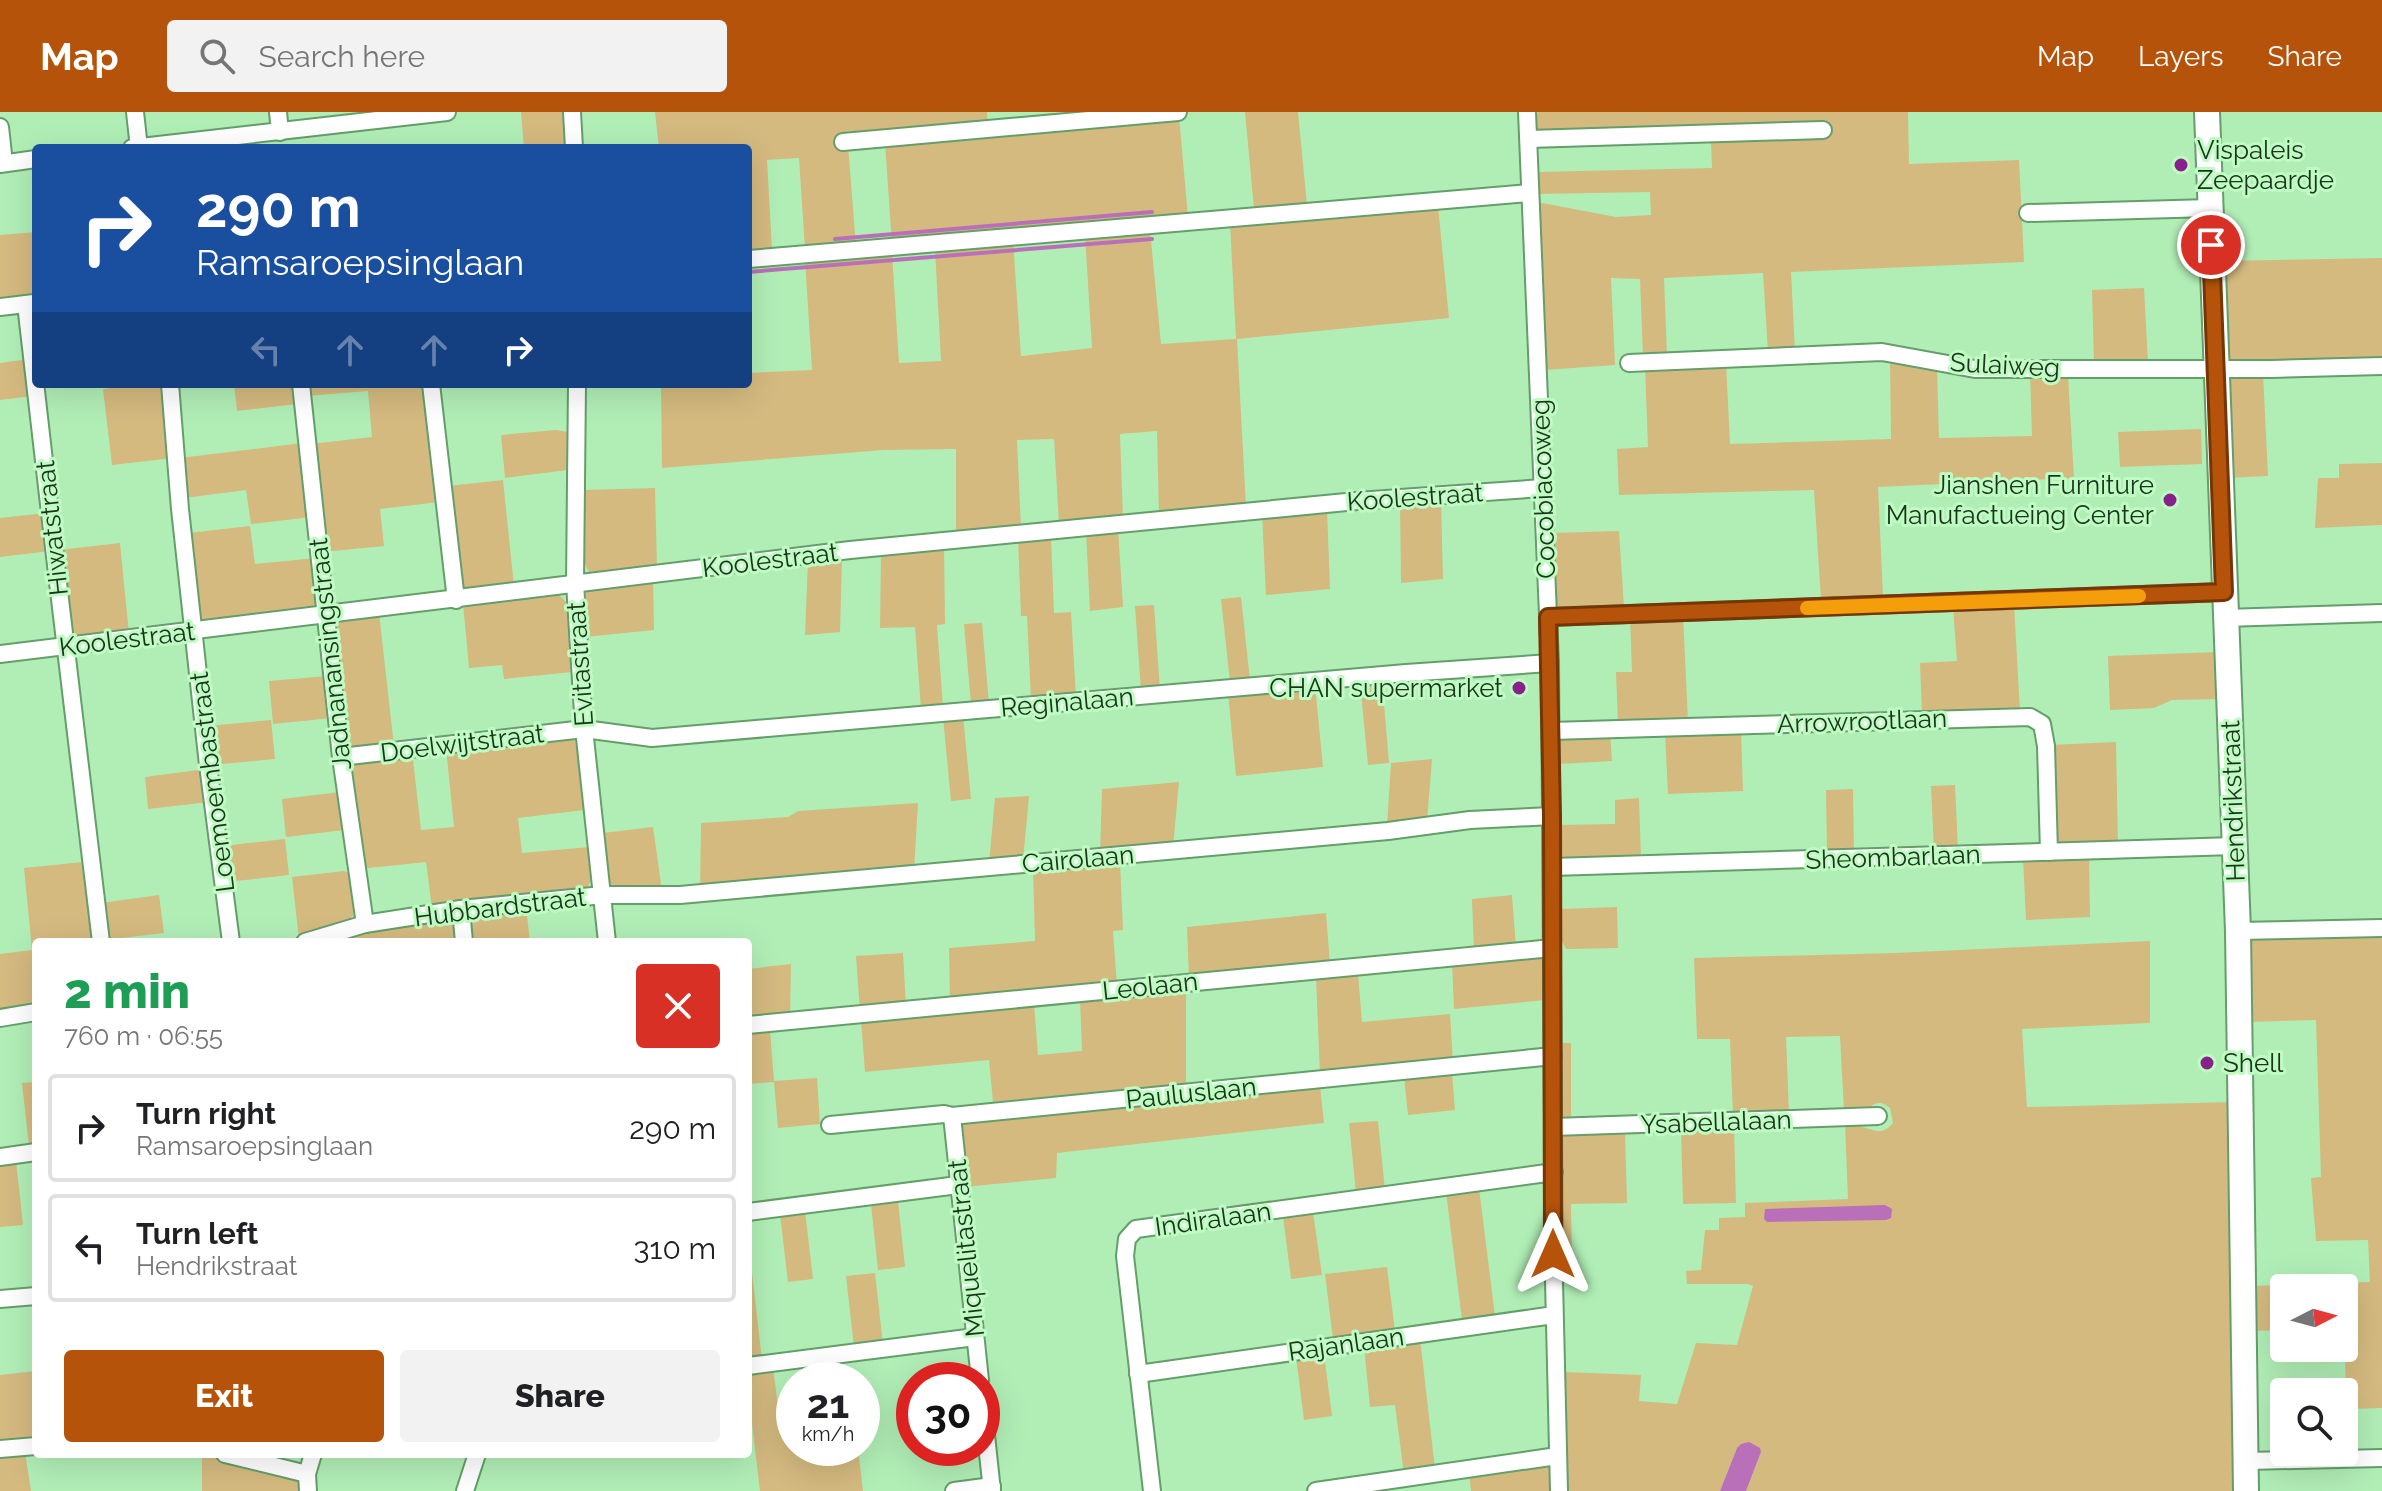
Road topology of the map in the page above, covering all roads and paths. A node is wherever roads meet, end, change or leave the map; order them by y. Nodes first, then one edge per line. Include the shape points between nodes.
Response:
1 (135, 112) edge
2 (278, 112) edge
3 (447, 112) edge
4 (572, 112) edge
5 (1178, 112) edge
6 (1527, 112) edge
7 (2207, 112) edge
8 (0, 127) edge
9 (1823, 130) dead end
10 (280, 132) junction
11 (1529, 139) junction
12 (843, 142) dead end
13 (138, 144) edge
14 (174, 144) edge
15 (574, 144) edge
16 (32, 160) edge
17 (2, 164) edge
18 (1530, 193) junction
19 (2210, 208) junction
20 (2028, 213) dead end
21 (752, 259) edge
22 (31, 303) edge
23 (0, 307) edge
24 (1629, 363) dead end
25 (2382, 366) edge
26 (2216, 368) junction
27 (39, 388) edge
28 (170, 388) edge
29 (301, 388) edge
30 (431, 388) edge
31 (577, 388) edge
32 (1543, 488) junction
33 (575, 583) junction
34 (2224, 592) junction
35 (456, 600) junction
36 (2382, 613) edge
37 (326, 614) junction
38 (1548, 617) junction
39 (2225, 618) junction
40 (194, 630) junction
41 (65, 647) junction
42 (0, 654) edge
43 (1550, 663) junction
44 (584, 729) junction
45 (1551, 731) junction
46 (341, 757) junction
47 (1552, 816) junction
48 (2235, 846) junction
49 (2049, 852) junction
50 (1552, 867) junction
51 (603, 895) junction
52 (461, 909) junction
53 (365, 924) junction
54 (2382, 928) edge
55 (2238, 931) junction
56 (101, 938) edge
57 (230, 938) edge
58 (318, 938) edge
59 (464, 938) edge
60 (607, 938) edge
61 (1552, 948) junction
62 (32, 1013) edge
63 (0, 1018) edge
64 (752, 1025) edge
65 (1553, 1056) junction
66 (952, 1116) junction
67 (1878, 1116) dead end
68 (830, 1125) dead end
69 (1553, 1127) junction
70 (32, 1153) edge
71 (0, 1157) edge
72 (1554, 1172) junction
73 (958, 1185) junction
74 (752, 1211) edge
75 (32, 1296) edge
76 (0, 1299) edge
77 (1554, 1315) junction
78 (975, 1337) junction
79 (978, 1362) edge
80 (752, 1365) edge
81 (1138, 1374) junction
82 (32, 1446) edge
83 (0, 1449) edge
84 (1557, 1456) junction
85 (237, 1458) edge
86 (312, 1458) edge
87 (476, 1458) edge
88 (2382, 1458) edge
89 (2247, 1461) junction
90 (990, 1466) edge
91 (308, 1482) edge
92 (992, 1488) edge
93 (465, 1491) edge
94 (954, 1491) edge
95 (1152, 1491) edge
96 (1316, 1491) edge
97 (1559, 1491) edge
98 (2246, 1491) edge

1 - 13 street
2 - 10 street
3 - 10 street
4 - 15 street
5 - 12 street
6 - 11 street, Cocobiacoweg
7 - 19 street, Hendrikstraat
8 - 17 street
9 - 11 street
10 - 14 street
11 - 18 street, Cocobiacoweg
16 - 17 street
18 - 21 street
18 - 32 street, Cocobiacoweg
19 - 20 street
19 - 26 street, Hendrikstraat
22 - 23 street
24 - 26 street, Sulaiweg via 1882,352 1975,369
25 - 26 street, Sulaiweg
26 - 34 street, Hendrikstraat
27 - 41 street, Hiwatstraat
28 - 40 street, Loemoembastraat
29 - 37 street, Jadnanansingstraat
30 - 35 street
31 - 33 street, Evitastraat
32 - 33 street, Koolestraat via 897,545
32 - 38 street, Cocobiacoweg
33 - 35 street, Koolestraat
33 - 44 street, Evitastraat
34 - 38 street
34 - 39 street, Hendrikstraat
35 - 37 street, Koolestraat
36 - 39 street
37 - 40 street, Koolestraat
37 - 46 street, Jadnanansingstraat
38 - 43 street, Cocobiacoweg
39 - 48 street, Hendrikstraat
40 - 41 street, Koolestraat
40 - 57 street, Loemoembastraat
41 - 42 street, Koolestraat
41 - 56 street, Hiwatstraat
43 - 44 street, Reginalaan via 652,738
43 - 45 street, Cocobiacoweg
44 - 46 street, Doelwijtstraat
44 - 51 street, Evitastraat
45 - 47 street, Cocobiacoweg
45 - 49 street, Arrowrootlaan via 2030,717 2045,732
46 - 53 street, Jadnanansingstraat
47 - 50 street, Cocobiacoweg
47 - 51 street, Cairolaan via 680,895
48 - 49 street, Sheombarlaan
48 - 55 street, Hendrikstraat
49 - 50 street, Sheombarlaan
50 - 61 street, Cocobiacoweg
51 - 52 street, Hubbardstraat
51 - 60 street, Evitastraat
52 - 53 street, Hubbardstraat
52 - 59 street
53 - 58 street, Hubbardstraat
54 - 55 street
55 - 89 street, Hendrikstraat
61 - 64 street, Leolaan
61 - 65 street, Cocobiacoweg
62 - 63 street
65 - 66 street, Pauluslaan
65 - 69 street, Cocobiacoweg
66 - 68 street, Pauluslaan
66 - 73 street, Miquelitastraat
67 - 69 street, Ysabellalaan
69 - 72 street, Cocobiacoweg
70 - 71 street
72 - 77 street, Cocobiacoweg
72 - 81 street, Indiralaan via 1136,1229 1127,1239 1125,1256
73 - 74 street
73 - 78 street, Miquelitastraat
75 - 76 street
77 - 81 street, Rajanlaan
77 - 84 street, Cocobiacoweg
78 - 79 street, Miquelitastraat
78 - 80 street
81 - 95 street, Indiralaan
82 - 83 street
84 - 96 street
84 - 97 street, Cocobiacoweg
85 - 91 street
86 - 91 street
87 - 93 street
88 - 89 street
89 - 98 street, Hendrikstraat
90 - 92 street
92 - 94 street

